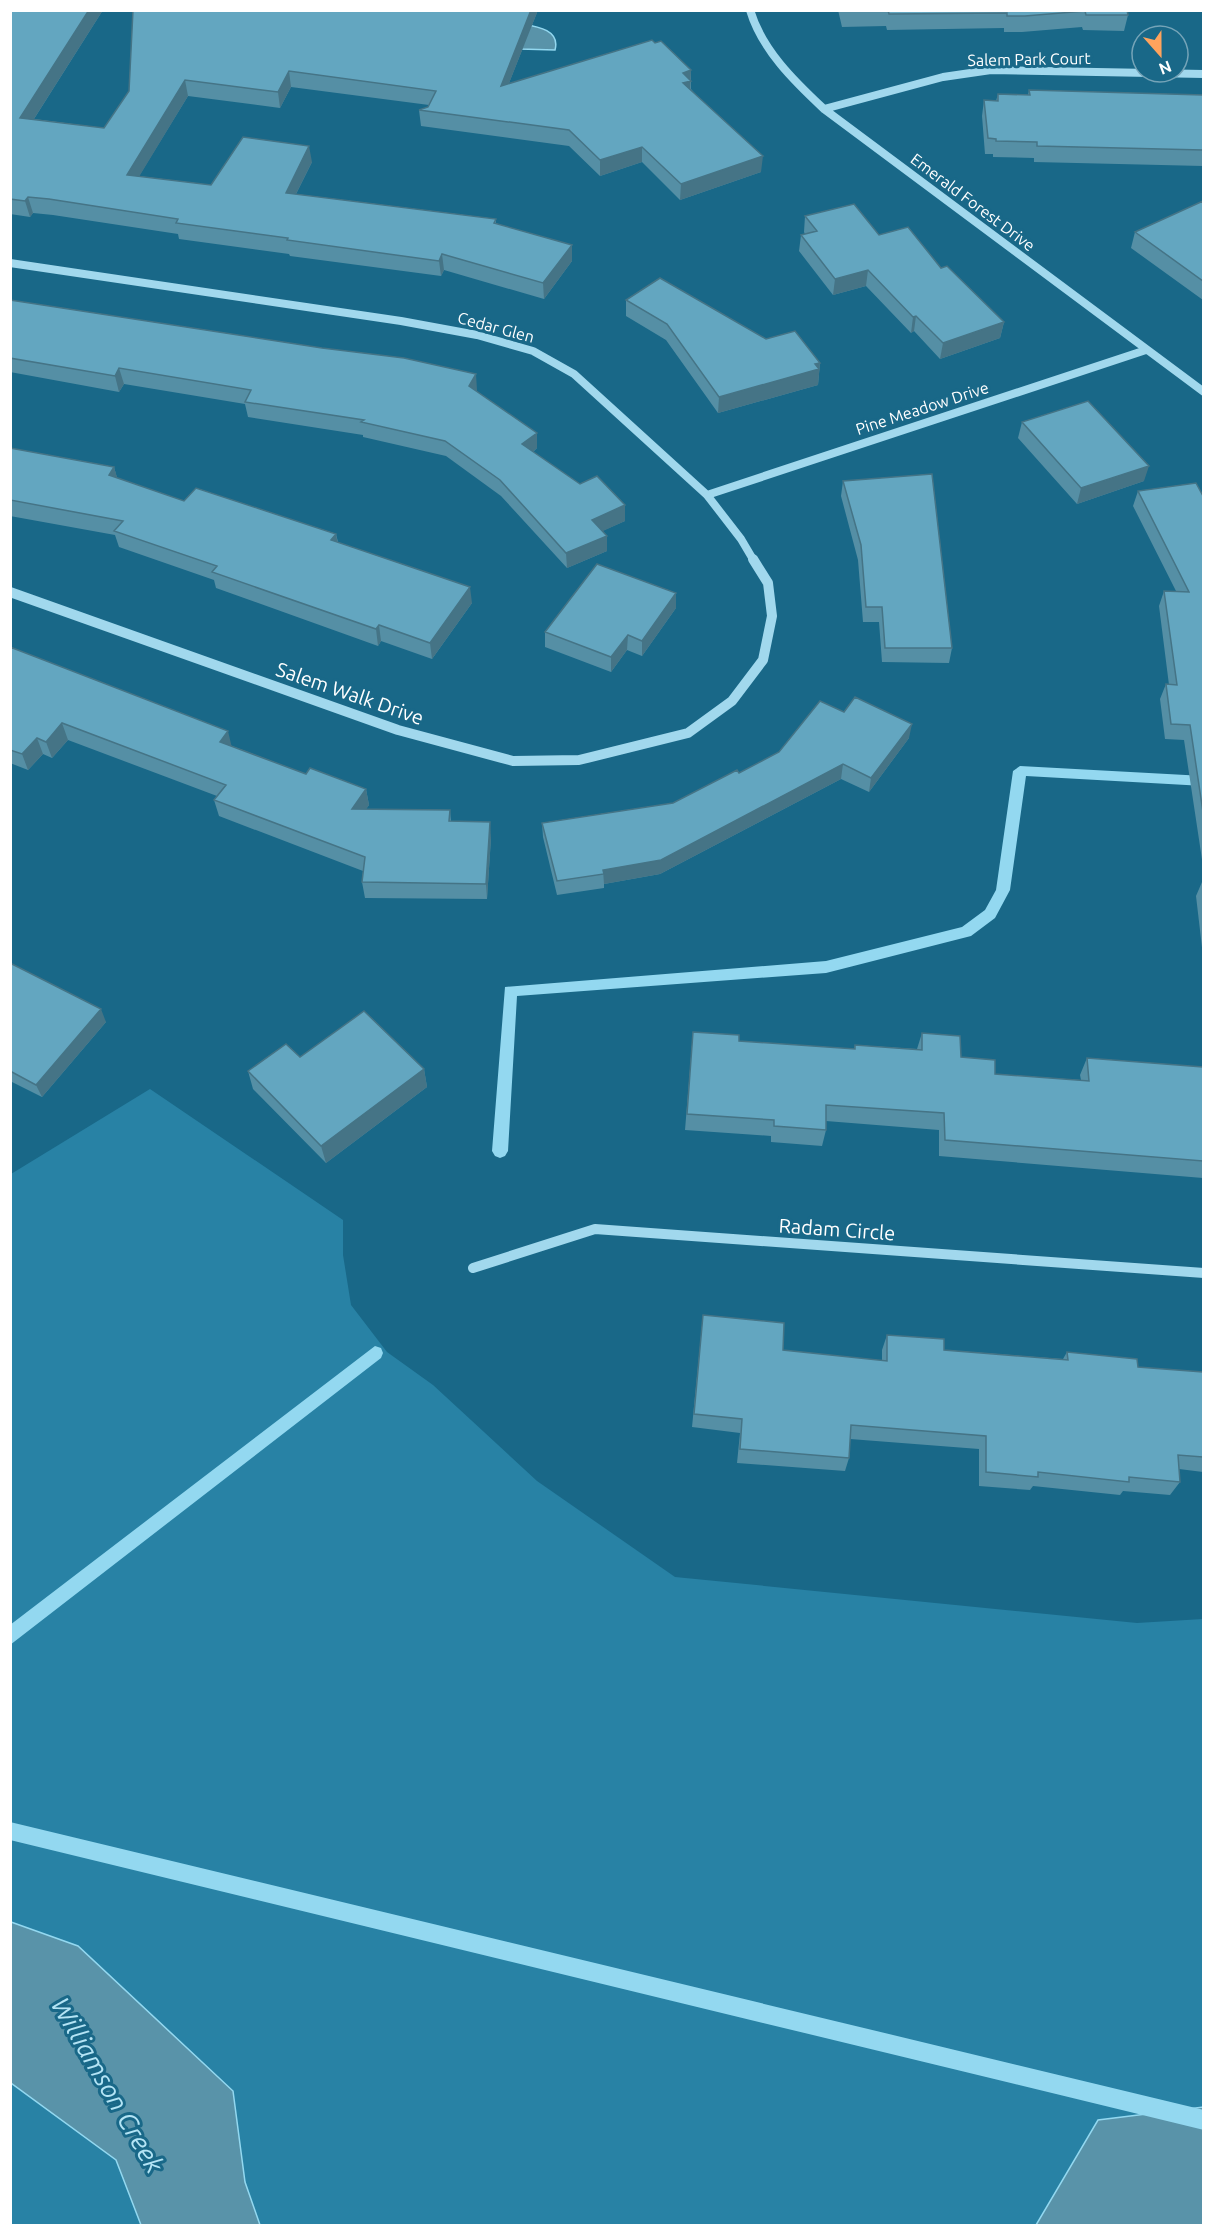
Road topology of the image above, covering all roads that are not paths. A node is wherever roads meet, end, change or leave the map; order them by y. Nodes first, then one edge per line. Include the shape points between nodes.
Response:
1 (750, 10) edge
2 (1203, 74) edge
3 (824, 109) junction
4 (10, 263) edge
5 (1146, 350) junction
6 (1203, 392) edge
7 (707, 495) junction
8 (10, 592) edge
9 (688, 734) joint
10 (474, 1268) dead end
11 (1203, 1273) edge

1 - 3 street, Emerald Forest Drive via 767,45 799,86
2 - 3 street, Salem Park Court via 991,70 943,77
3 - 5 street, Emerald Forest Drive
4 - 7 street, Cedar Glen via 401,321 477,335 533,351 574,374
5 - 6 street, Emerald Forest Drive
5 - 7 street, Pine Meadow Drive
7 - 9 street, Cedar Glen via 768,583 772,616 763,660 732,701
8 - 9 street, Salem Walk Drive via 398,730 513,761 579,760
10 - 11 street, Radam Circle via 595,1229

